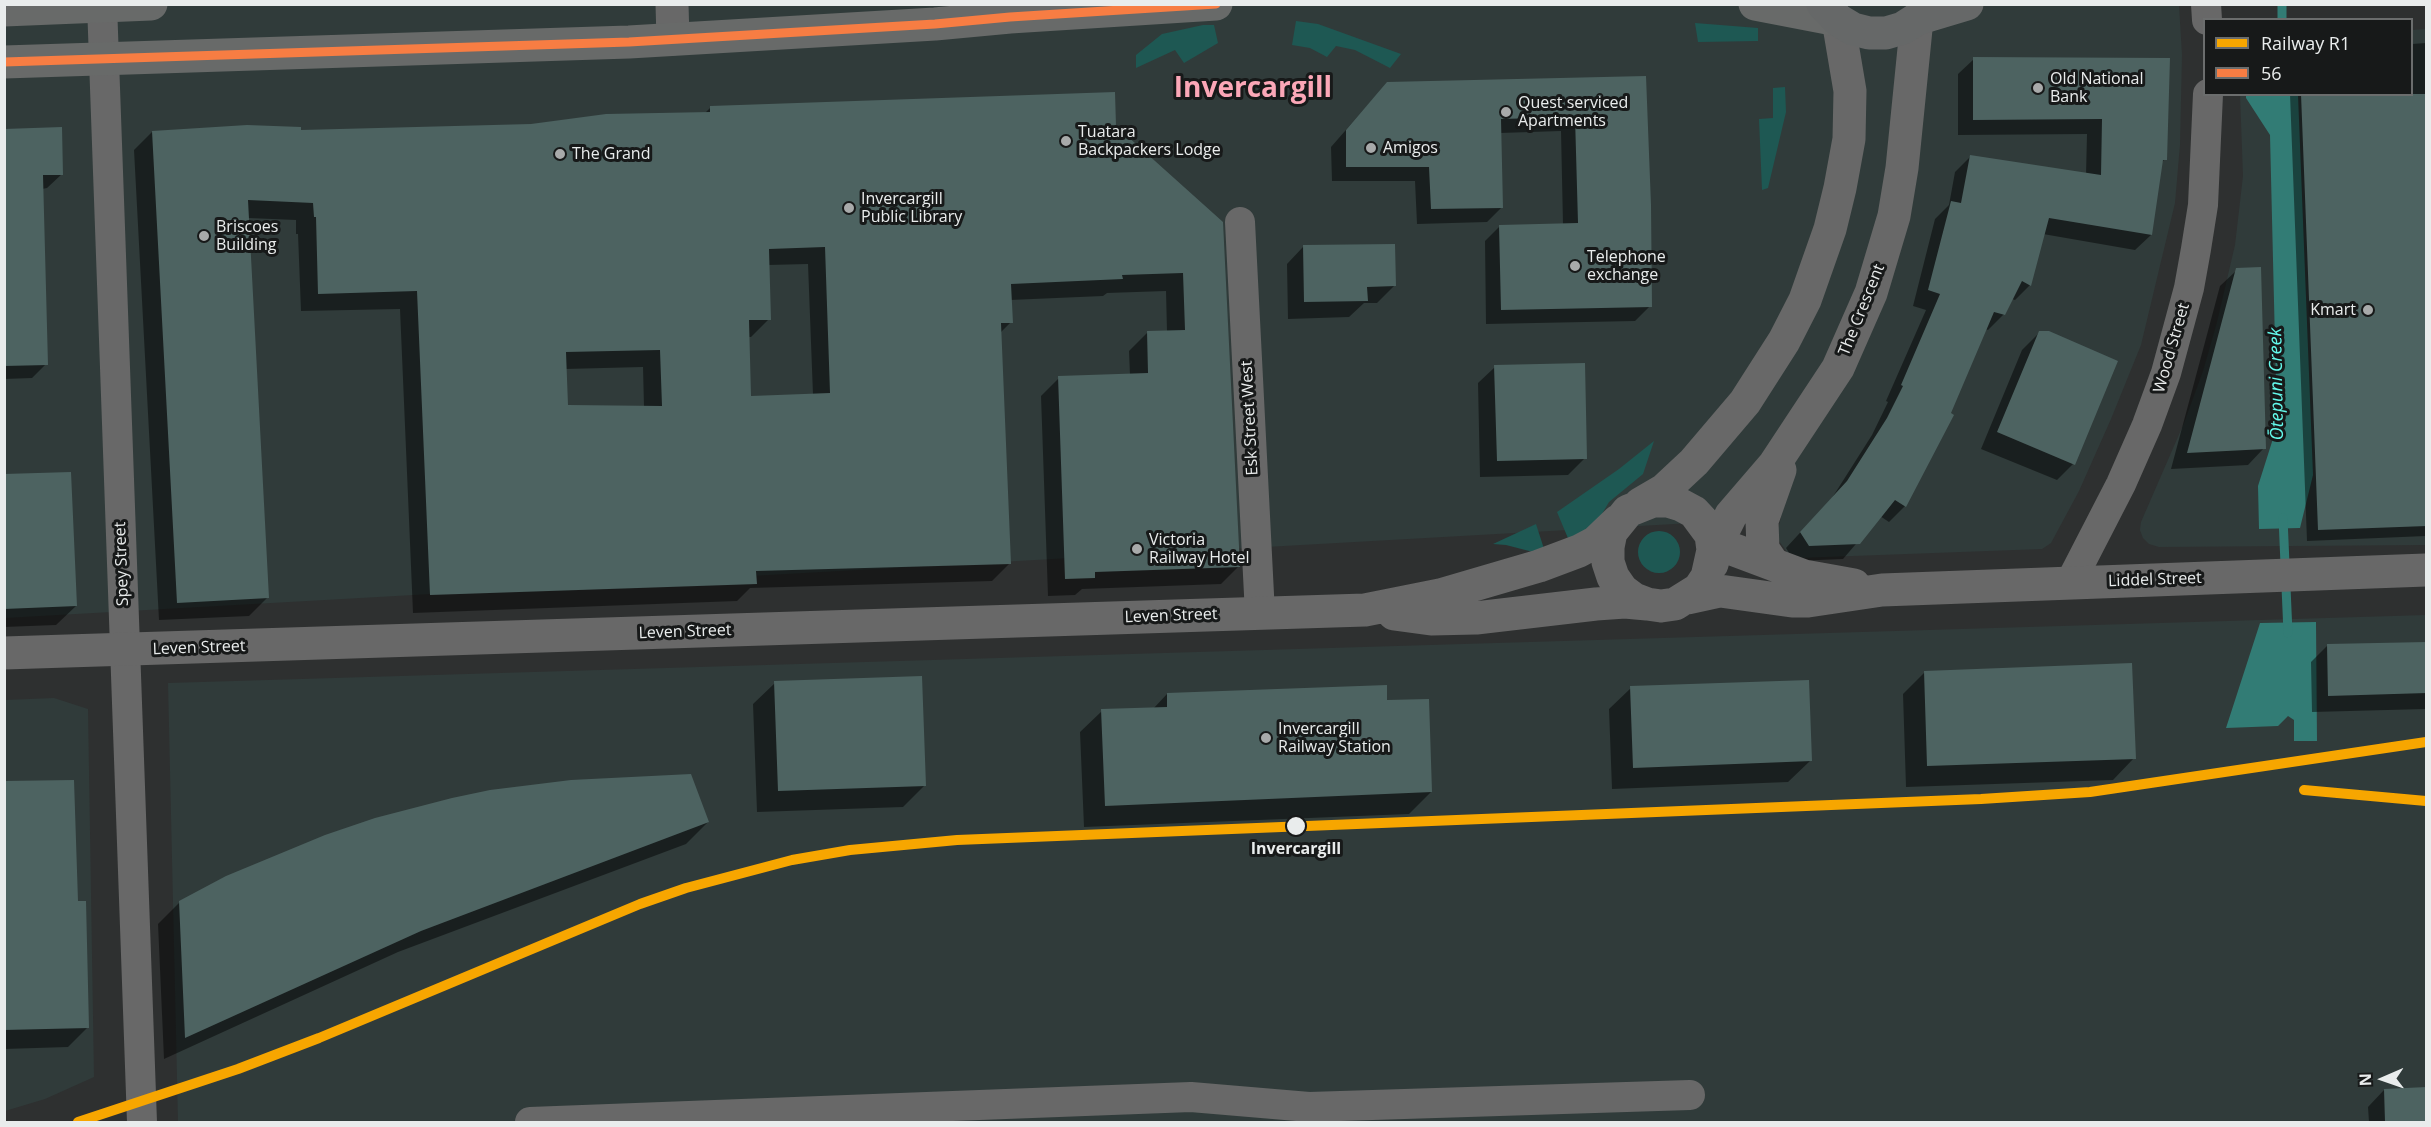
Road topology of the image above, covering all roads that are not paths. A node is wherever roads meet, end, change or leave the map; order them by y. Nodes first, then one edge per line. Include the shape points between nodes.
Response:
1 (152, 4) edge
2 (672, 4) edge
3 (1216, 4) edge
4 (1755, 4) edge
5 (1967, 4) edge
6 (102, 5) edge
7 (4, 10) edge
8 (1830, 12) edge
9 (1924, 12) edge
10 (674, 39) junction
11 (104, 58) junction
12 (4, 62) edge
13 (2208, 96) edge
14 (1240, 222) dead end
15 (1791, 441) junction
16 (1629, 513) junction
17 (1715, 552) junction
18 (1774, 565) junction
19 (2427, 570) edge
20 (2070, 583) junction
21 (1882, 590) junction
22 (1688, 598) junction
23 (1647, 604) junction
24 (1365, 610) junction
25 (1260, 614) junction
26 (126, 650) junction
27 (4, 653) edge
28 (1690, 1095) dead end
29 (142, 1122) edge
30 (530, 1122) edge

1 - 6 main road
2 - 10 street
3 - 10 main road
4 - 8 main road
5 - 9 highway
6 - 7 main road
6 - 11 street, Spey Street
8 - 9 highway via 1853,29 1886,33 1903,28
8 - 16 street via 1850,91 1849,139 1830,229 1805,300 1745,402 1694,462 1664,490
9 - 15 street, The Crescent via 1894,216 1882,260 1838,368
10 - 11 main road
11 - 12 main road
11 - 26 street, Spey Street
13 - 20 street, Wood Street via 2201,216 2189,288 2169,364 2121,484
14 - 25 street, Esk Street West
15 - 17 street, The Crescent via 1731,515
15 - 18 street via 1762,521 1763,549
16 - 17 street via 1653,501 1681,505 1694,512 1711,535
16 - 23 street via 1611,532 1608,562 1622,590
16 - 24 street, Leven Street via 1596,542 1539,566 1440,595
17 - 18 street, Liddel Street via 1732,549
17 - 22 street via 1707,577
18 - 21 street, Liddel Street via 1804,576
19 - 20 street, Liddel Street
20 - 21 street, Liddel Street
21 - 22 street, Liddel Street via 1808,601 1720,591
22 - 23 street via 1668,605
23 - 24 street, Leven Street via 1596,604 1431,619
24 - 25 street, Leven Street
25 - 26 street, Leven Street
26 - 27 street, Leven Street
26 - 29 street, Spey Street
28 - 30 street via 1309,1107 1191,1097

